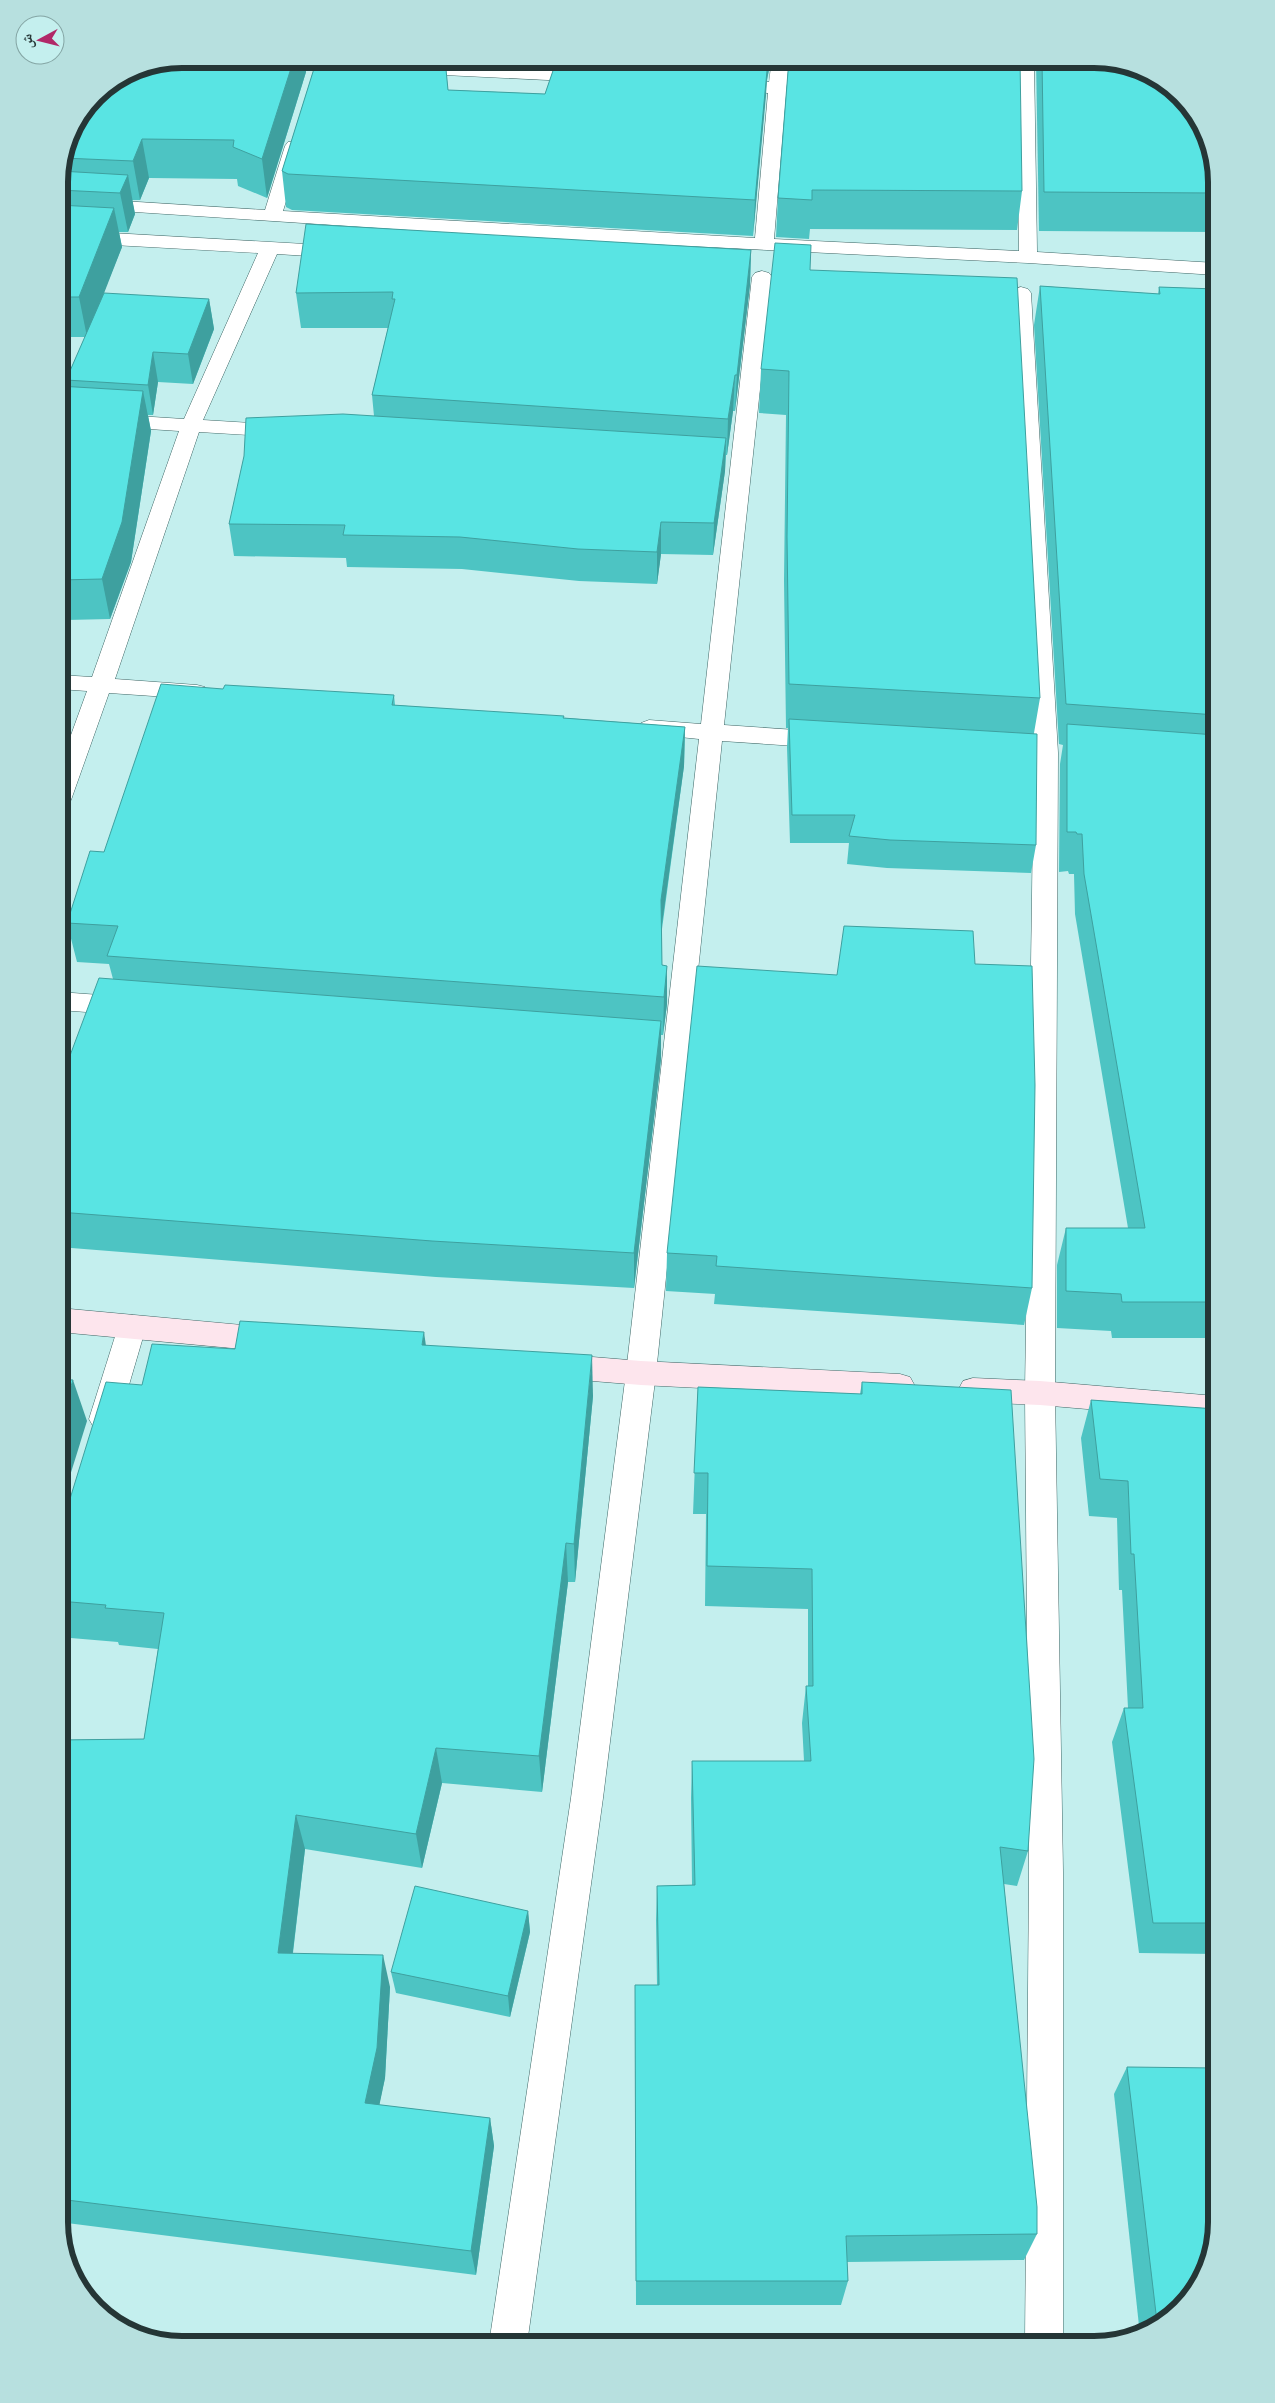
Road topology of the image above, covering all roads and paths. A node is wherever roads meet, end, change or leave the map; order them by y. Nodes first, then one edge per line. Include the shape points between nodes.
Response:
1 (319, 67) edge
2 (349, 67) edge
3 (443, 67) edge
4 (549, 67) edge
5 (369, 68) edge
6 (389, 68) edge
7 (779, 68) edge
8 (1025, 68) edge
9 (608, 78) edge
10 (707, 84) edge
11 (313, 85) edge
12 (777, 88) junction
13 (298, 132) edge
14 (68, 203) edge
15 (272, 216) junction
16 (68, 237) edge
17 (764, 244) junction
18 (270, 248) junction
19 (358, 253) edge
20 (1028, 257) junction
21 (1208, 268) edge
22 (762, 277) dead end
23 (1021, 293) dead end
24 (68, 418) edge
25 (191, 425) junction
26 (299, 432) edge
27 (68, 683) edge
28 (101, 685) junction
29 (221, 694) edge
30 (625, 726) edge
31 (713, 733) junction
32 (850, 741) edge
33 (68, 776) edge
34 (68, 1001) edge
35 (147, 1007) edge
36 (67, 1321) edge
37 (132, 1327) junction
38 (298, 1342) edge
39 (533, 1364) edge
40 (641, 1373) junction
41 (1040, 1393) junction
42 (1208, 1407) edge
43 (97, 1442) edge
44 (509, 2335) edge
45 (1044, 2336) edge

1 - 11 street
2 - 5 street
3 - 6 street
4 - 9 street
7 - 12 street
8 - 20 street
10 - 12 street
12 - 17 street
13 - 15 street
14 - 15 street
15 - 17 street
16 - 18 street
17 - 20 street
18 - 19 street
18 - 25 street
20 - 21 street
22 - 31 street via 731,463
23 - 41 street via 1045,753
24 - 25 street
25 - 26 street
25 - 28 street
27 - 28 street
28 - 29 street
28 - 33 street
30 - 31 street
31 - 32 street
31 - 40 street via 668,1047
34 - 35 street
36 - 37 street
37 - 38 street
37 - 43 street
39 - 40 street
40 - 41 street
40 - 44 street via 587,1798
41 - 42 street
41 - 45 street via 1046,1872

